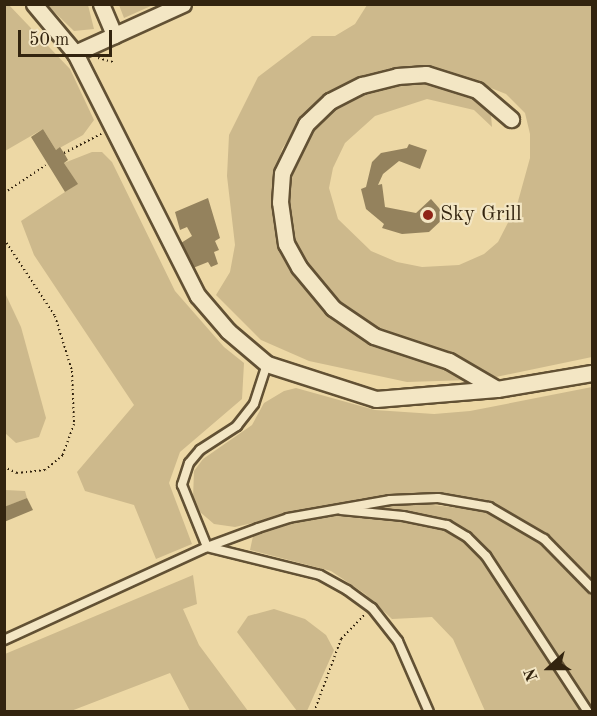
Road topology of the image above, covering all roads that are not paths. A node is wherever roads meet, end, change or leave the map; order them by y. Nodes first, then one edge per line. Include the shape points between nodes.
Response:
1 (34, 4) edge
2 (101, 4) edge
3 (183, 4) edge
4 (114, 35) junction
5 (75, 53) junction
6 (511, 119) dead end
7 (267, 364) junction
8 (592, 373) edge
9 (497, 389) junction
10 (337, 509) junction
11 (207, 547) junction
12 (592, 588) edge
13 (4, 640) edge
14 (429, 711) edge
15 (588, 711) edge

1 - 5 street
2 - 4 street
3 - 4 street
4 - 5 street
5 - 7 street via 198,296 228,331
6 - 9 street via 477,90 426,74 397,76 362,86 330,102 306,124 282,173 280,202 286,244 304,275 333,308 374,336 449,361
7 - 9 street via 376,399
7 - 11 lane via 254,404 237,426 200,450 189,463 182,485
8 - 9 street
10 - 11 lane via 288,518
10 - 12 lane via 390,500 438,498 489,507 544,539
10 - 15 lane via 425,520 447,525 466,537 486,556
11 - 13 lane
11 - 14 lane via 320,575 372,608 398,640

